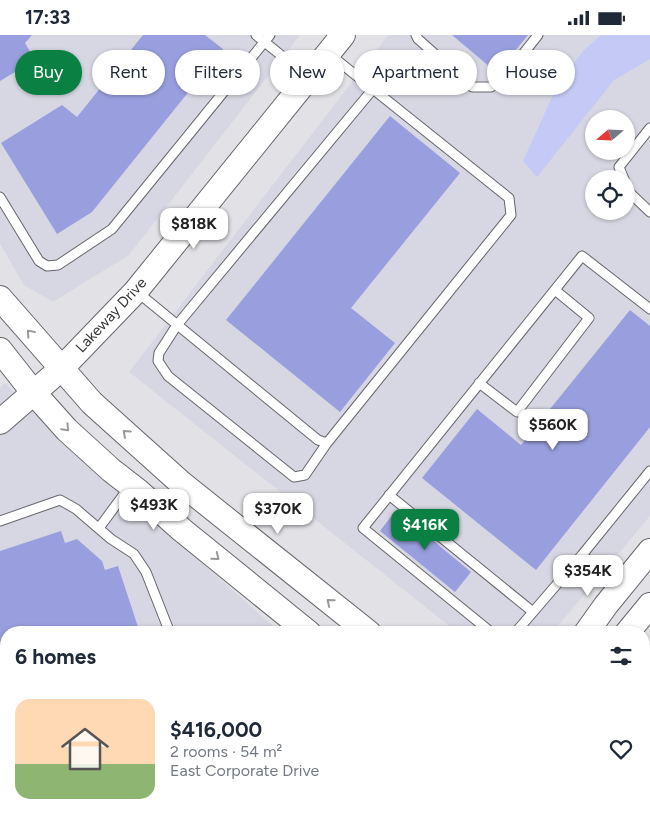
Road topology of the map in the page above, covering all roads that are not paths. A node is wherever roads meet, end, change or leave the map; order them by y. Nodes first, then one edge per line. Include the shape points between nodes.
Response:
1 (256, 35) edge
2 (342, 35) edge
3 (416, 35) edge
4 (538, 35) edge
5 (267, 38) edge
6 (279, 50) edge
7 (330, 50) edge
8 (344, 66) edge
9 (354, 74) edge
10 (294, 95) edge
11 (368, 95) edge
12 (380, 95) edge
13 (650, 128) edge
14 (620, 170) edge
15 (0, 197) edge
16 (635, 198) edge
17 (650, 211) edge
18 (555, 290) junction
19 (136, 291) junction
20 (0, 298) edge
21 (650, 309) edge
22 (177, 325) junction
23 (0, 350) edge
24 (61, 369) junction
25 (479, 383) junction
26 (33, 392) junction
27 (0, 422) edge
28 (327, 443) junction
29 (650, 471) edge
30 (130, 485) junction
31 (389, 495) junction
32 (0, 521) edge
33 (99, 528) junction
34 (650, 551) edge
35 (582, 555) junction
36 (622, 586) junction
37 (650, 605) edge
38 (533, 612) junction
39 (167, 626) edge
40 (300, 626) edge
41 (359, 626) edge
42 (483, 626) edge
43 (521, 626) edge
44 (591, 626) edge
45 (633, 626) edge

1 - 5 lane
2 - 7 street, Lakeway Drive
3 - 4 lane via 472,87 491,87 508,73
5 - 6 lane
5 - 15 lane via 112,229 58,265 47,266 40,261
8 - 9 lane
10 - 19 street, Lakeway Drive
11 - 22 lane
12 - 28 lane via 509,198 511,215
13 - 14 lane via 619,167
16 - 17 lane
18 - 21 lane via 582,256
18 - 25 lane
18 - 25 lane via 589,318 517,412
19 - 22 lane
19 - 24 street, Lakeway Drive
24 -> 20 street
22 - 28 lane via 318,440
22 - 28 lane via 159,353 158,361 168,376 294,477 305,475
23 - 26 street
24 - 26 street, Lakeway Drive
41 -> 24 street via 181,483 92,403
25 - 31 lane
26 - 27 street, Lakeway Drive
26 -> 30 street via 67,430
29 - 35 lane
30 - 33 lane
30 -> 40 street
31 - 38 lane
31 - 42 lane via 363,528
32 - 33 lane via 60,500
33 - 39 lane via 134,554 146,572
34 - 36 street
35 - 36 lane
35 - 38 lane
36 - 44 street
37 - 45 street
38 - 43 lane

